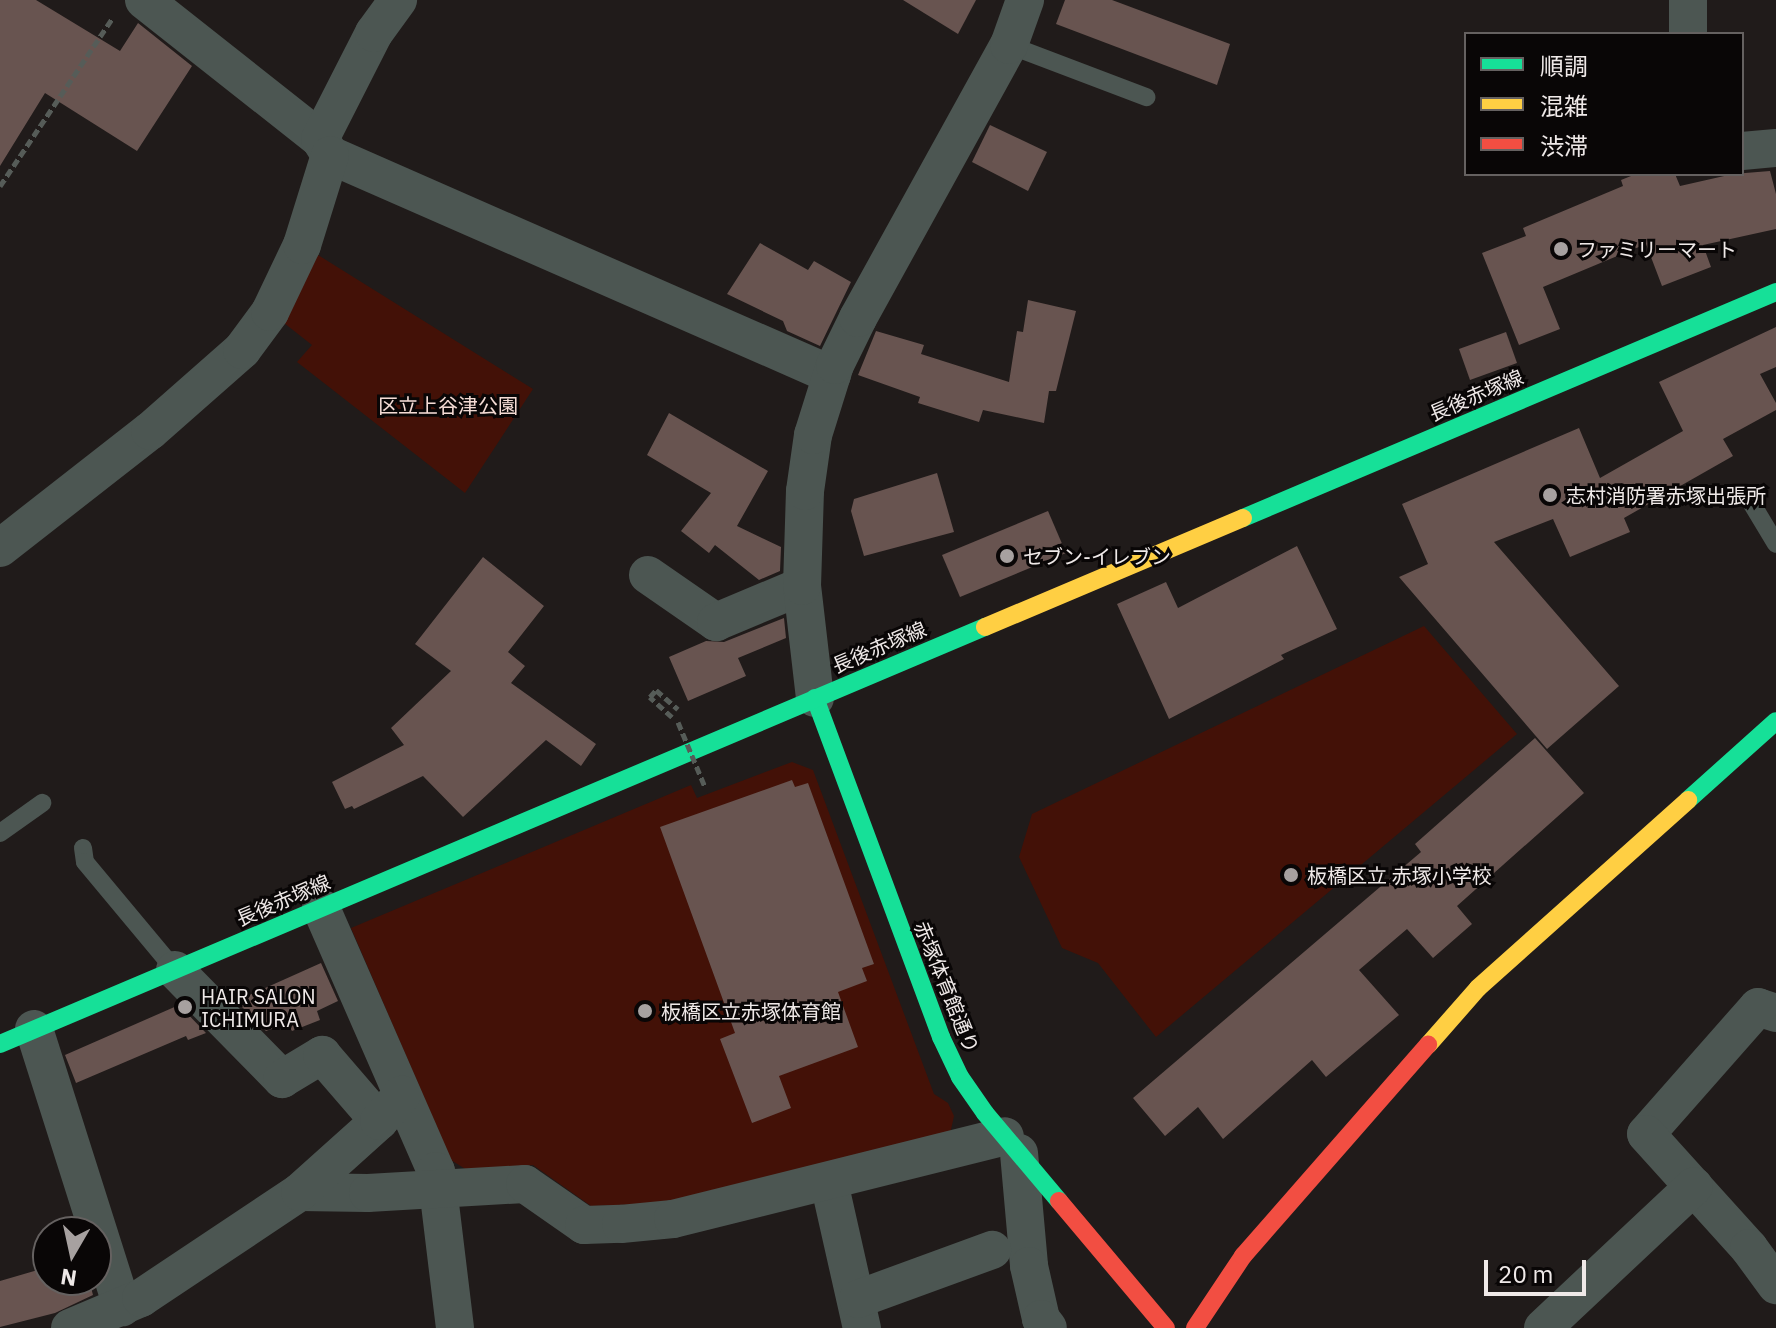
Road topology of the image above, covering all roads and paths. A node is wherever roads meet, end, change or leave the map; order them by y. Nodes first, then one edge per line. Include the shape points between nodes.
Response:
1 (398, 0) edge
2 (1025, 0) edge
3 (1688, 0) edge
4 (130, 6) edge
5 (1688, 32) edge
6 (1009, 45) junction
7 (1146, 97) dead end
8 (325, 147) junction
9 (1776, 148) edge
10 (1744, 151) edge
11 (0, 186) edge
12 (1776, 292) edge
13 (833, 370) junction
14 (1746, 494) dead end
15 (1776, 544) edge
16 (0, 548) edge
17 (648, 575) dead end
18 (802, 586) junction
19 (815, 698) junction
20 (678, 709) dead end
21 (1776, 721) edge
22 (705, 787) dead end
23 (42, 803) dead end
24 (0, 833) edge
25 (83, 848) dead end
26 (321, 908) junction
27 (175, 970) junction
28 (1776, 1013) edge
29 (34, 1029) junction
30 (0, 1044) edge
31 (390, 1108) junction
32 (1012, 1145) junction
33 (829, 1182) junction
34 (1694, 1186) junction
35 (439, 1187) junction
36 (300, 1192) junction
37 (1013, 1259) junction
38 (1776, 1285) edge
39 (122, 1307) junction
40 (860, 1314) edge
41 (70, 1328) edge
42 (455, 1328) edge
43 (1048, 1328) edge
44 (1166, 1328) edge
45 (1195, 1328) edge
46 (1543, 1328) edge

1 - 8 street via 374,33
2 - 6 street
3 - 5 street
4 - 8 street
4 - 11 path
6 - 7 lane
6 - 13 street
8 - 13 street
8 - 16 street via 302,245 270,312 242,350 150,431
9 - 10 street
12 - 19 main road, 長後赤塚線
13 - 18 street via 813,435
14 - 15 lane
17 - 18 street via 716,622
18 - 19 street
19 - 26 main road, 長後赤塚線
19 - 32 main road, 赤塚体育館通り via 941,1037 960,1077
20 - 22 path, bridge via 656,690 650,697 678,722
21 - 45 main road via 1478,988 1253,1245
23 - 24 lane
25 - 27 lane via 85,862
26 - 27 main road, 長後赤塚線
26 - 31 street
27 - 29 main road, 長後赤塚線
27 - 31 street via 282,1079 322,1055
28 - 34 street via 1758,1007 1646,1134
29 - 30 main road, 長後赤塚線
29 - 39 street
31 - 35 street via 436,1171
31 - 36 street
32 - 33 street
32 - 37 street
32 - 44 main road, 赤塚体育館通り
33 - 35 street via 673,1219 609,1225 584,1225 525,1184
33 - 40 street
34 - 38 street
34 - 46 street
35 - 36 street
35 - 42 street
36 - 39 street
37 - 40 street
37 - 43 street
39 - 41 street

